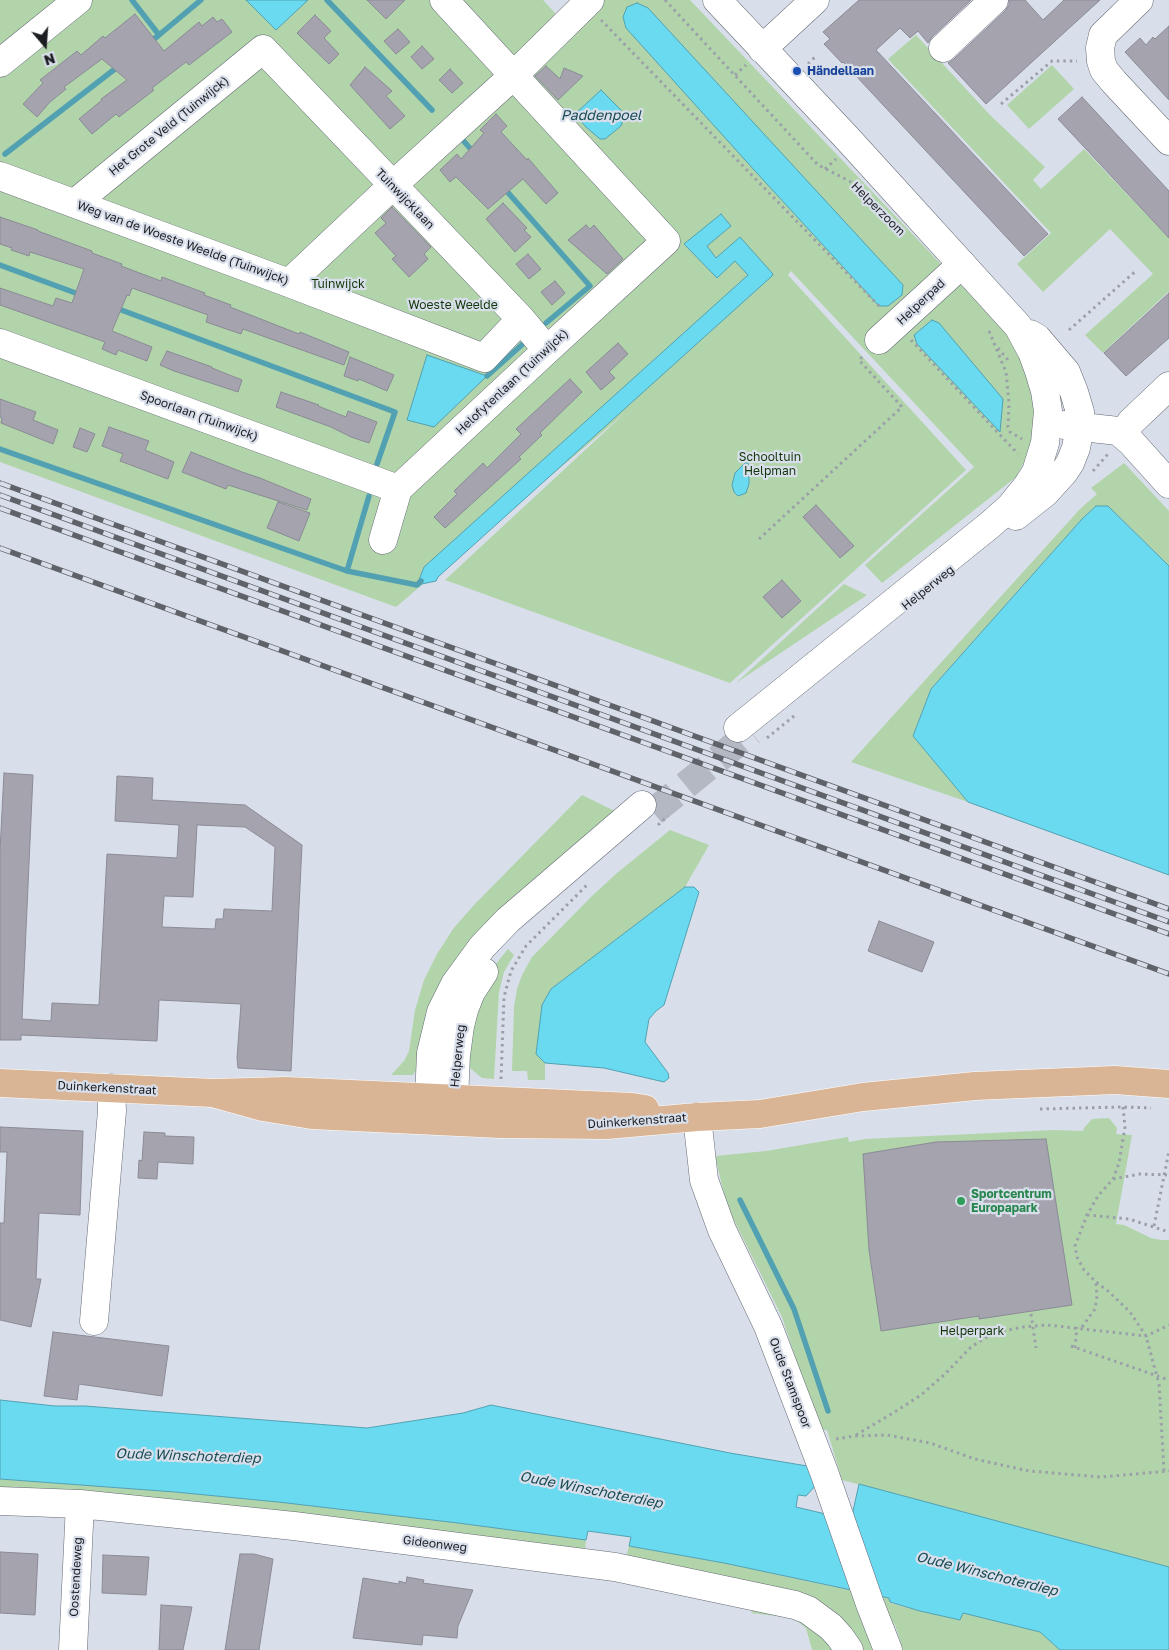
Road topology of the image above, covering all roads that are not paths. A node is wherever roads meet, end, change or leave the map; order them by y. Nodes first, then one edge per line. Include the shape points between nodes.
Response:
1 (78, 0) edge
2 (444, 0) edge
3 (716, 0) edge
4 (815, 0) edge
5 (994, 0) edge
6 (1139, 0) edge
7 (588, 2) edge
8 (944, 48) dead end
9 (263, 49) joint
10 (762, 49) junction
11 (0, 63) edge
12 (514, 75) junction
13 (1169, 141) edge
14 (0, 176) edge
15 (392, 186) junction
16 (75, 203) junction
17 (962, 264) junction
18 (289, 283) junction
19 (521, 320) junction
20 (1018, 326) junction
21 (888, 332) road end
22 (0, 343) edge
23 (546, 350) junction
24 (1169, 386) edge
25 (1048, 425) junction
26 (1080, 426) junction
27 (1123, 434) junction
28 (1169, 484) edge
29 (398, 489) junction
30 (383, 540) dead end
31 (654, 815) tunnel mouth
32 (0, 1083) edge
33 (111, 1088) junction
34 (1164, 1096) edge
35 (441, 1106) junction
36 (697, 1117) junction
37 (94, 1322) dead end
38 (0, 1501) edge
39 (80, 1504) junction
40 (73, 1650) edge
41 (849, 1650) edge
42 (888, 1650) edge

1 - 11 street
2 - 12 street
3 - 10 street, Helperzoom
4 - 10 street
5 - 8 street
6 - 13 street via 1103,35 1101,61 1114,82
7 - 12 street
9 - 15 street, Tuinwijcklaan
9 - 16 street, Het Grote Veld (Tuinwijck)
10 - 17 street, Helperzoom
12 - 15 street
12 - 23 street, Helofytenlaan (Tuinwijck) via 666,241
14 - 16 street, Weg van de Woeste Weelde (Tuinwijck)
15 - 18 street
15 - 19 street, Tuinwijcklaan
16 - 18 street, Weg van de Woeste Weelde (Tuinwijck)
17 - 20 street, Helperzoom
17 - 21 street, Helperpad
18 - 19 street, Weg van de Woeste Weelde (Tuinwijck) via 484,358
19 - 23 street, Tuinwijcklaan
20 - 25 street, Helperzoom via 1032,352 1045,391
20 - 26 street, Helperzoom via 1037,338 1066,372 1080,412
22 - 29 street, Spoorlaan (Tuinwijck)
23 - 29 street, Helofytenlaan (Tuinwijck)
24 - 27 street via 1131,422
25 - 26 street
25 - 26 street, Helperweg via 1036,472 1010,507 744,730 1055,484 1070,463
26 - 27 street via 1110,429
27 - 28 street
29 - 30 street
31 - 35 street, Helperweg via 590,863 491,961 471,992
32 - 33 main road, Duinkerkenstraat
33 - 35 main road, Duinkerkenstraat via 214,1093 280,1090
33 - 37 street via 112,1111
34 - 36 main road via 1114,1080 975,1086 858,1098 760,1114
35 - 36 main road, Duinkerkenstraat via 501,1102 632,1107
35 - 36 main road, Duinkerkenstraat via 500,1124 607,1125
36 - 42 street, Oude Stamspoor via 704,1180 722,1230 768,1326
38 - 39 street, Gideonweg
39 - 40 street, Oostendeweg
39 - 41 street, Gideonweg via 294,1526 615,1567 795,1605 808,1610 831,1627

